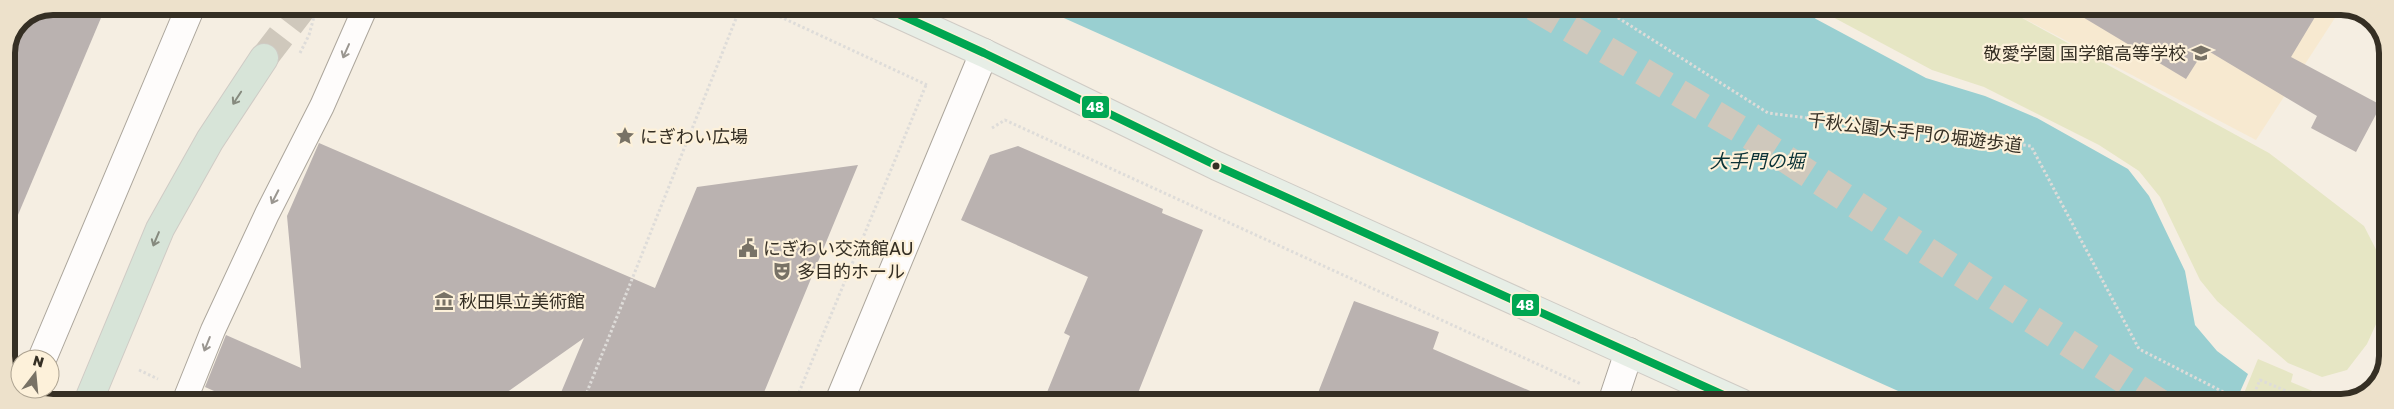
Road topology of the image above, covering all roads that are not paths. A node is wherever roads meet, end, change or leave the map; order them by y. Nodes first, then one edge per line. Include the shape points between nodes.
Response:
1 (187, 15) edge
2 (362, 15) edge
3 (901, 15) edge
4 (984, 53) junction
5 (264, 58) tunnel mouth
6 (46, 349) edge
7 (1630, 352) junction
8 (91, 394) edge
9 (187, 394) edge
10 (841, 394) edge
11 (1615, 394) edge
12 (1721, 394) edge

1 - 6 street
2 -> 9 lane via 322,106 262,223
3 - 4 main road
4 - 7 main road via 1217,166
4 - 10 street
5 -> 8 highway via 210,140 160,229
7 - 11 street
7 - 12 main road

